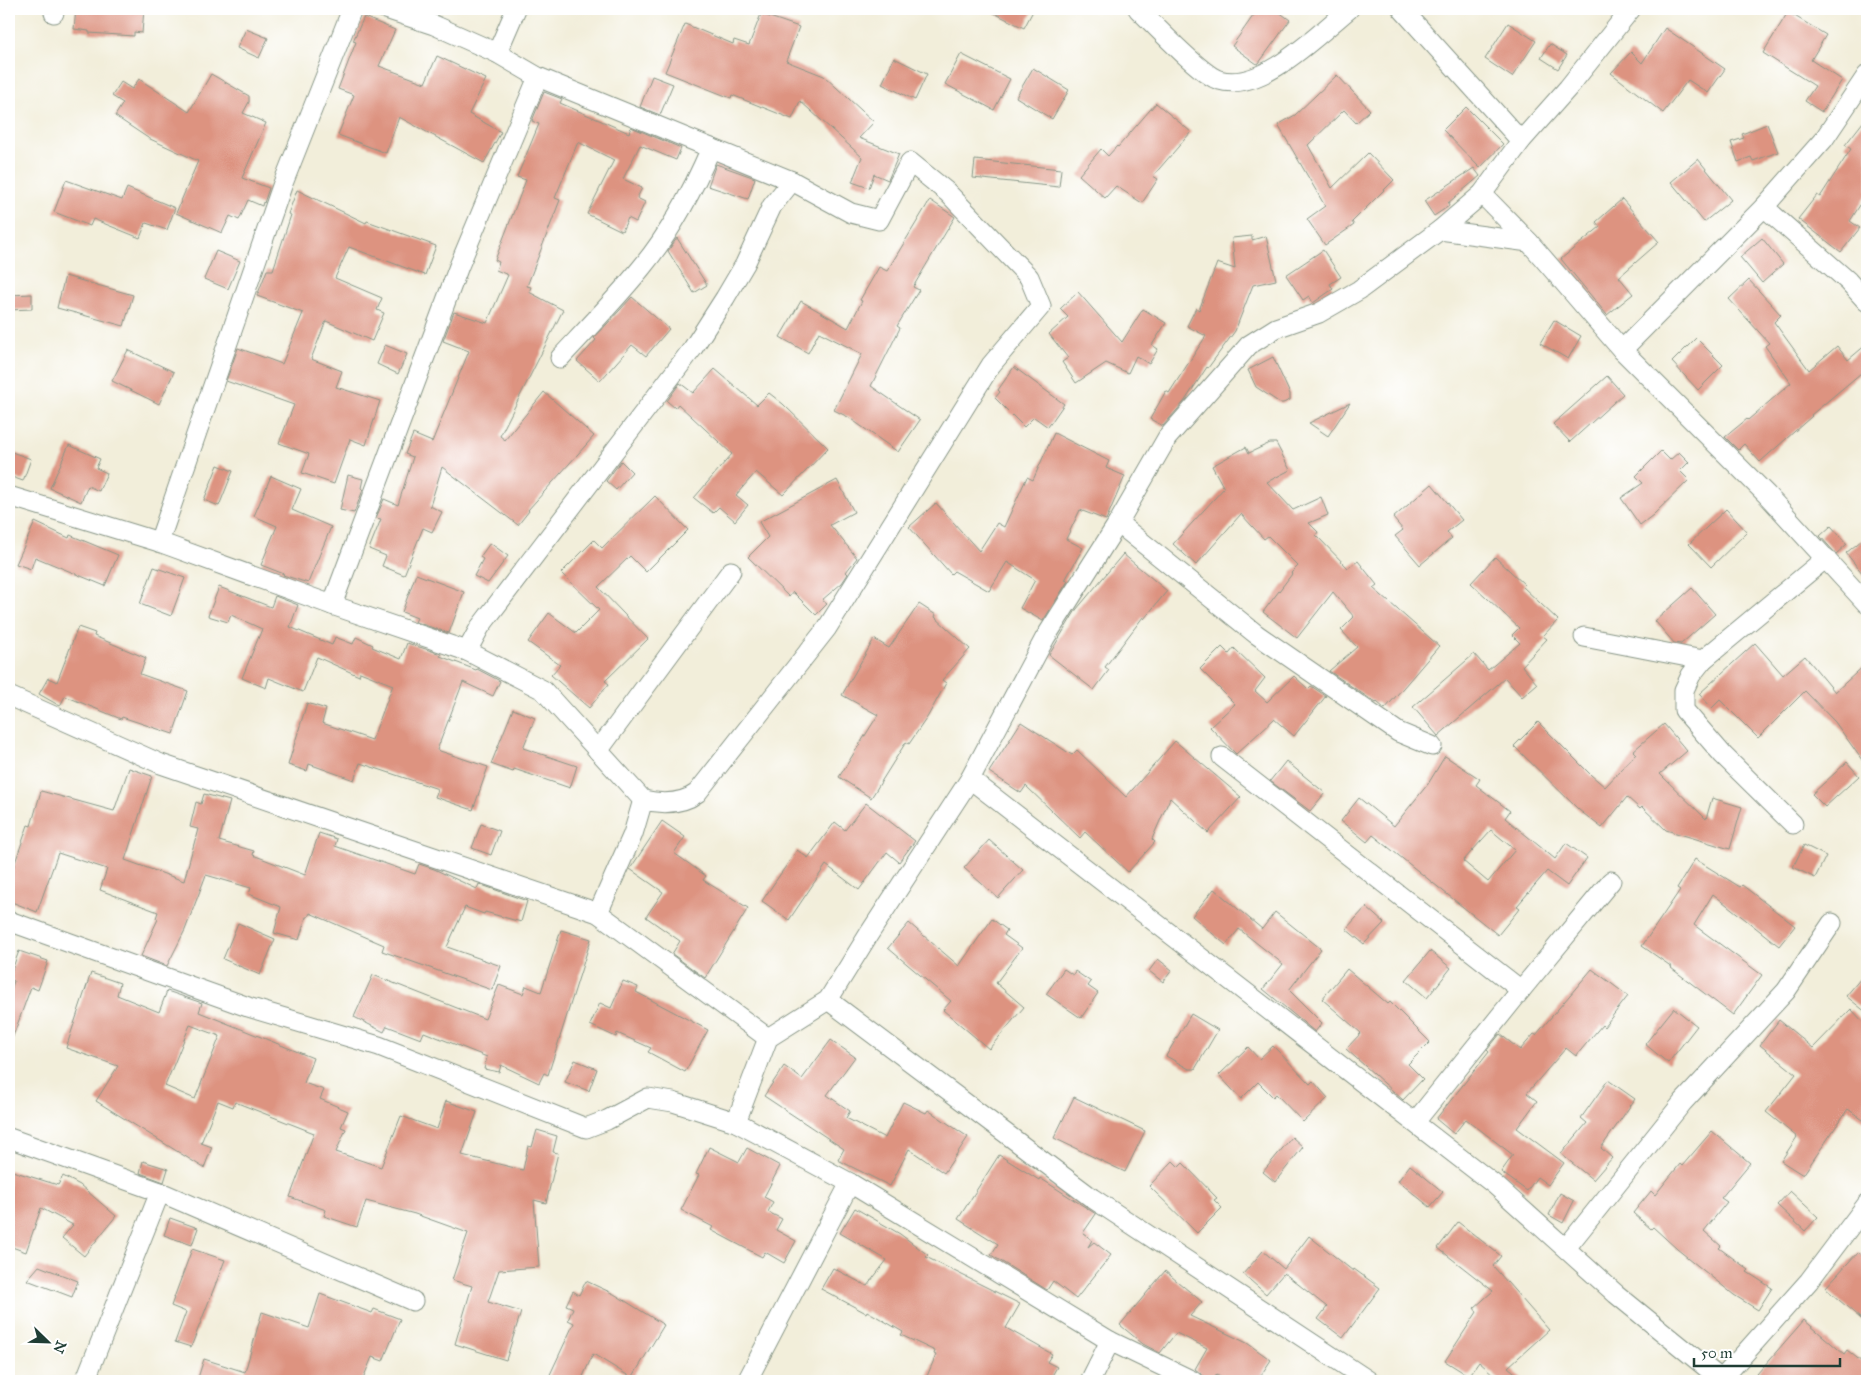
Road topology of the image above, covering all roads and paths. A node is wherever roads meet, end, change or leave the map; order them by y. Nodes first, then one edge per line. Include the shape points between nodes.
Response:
1 (352, 9) edge
2 (386, 9) edge
3 (516, 9) edge
4 (1138, 9) edge
5 (1349, 9) edge
6 (1402, 9) edge
7 (1631, 9) edge
8 (497, 53) junction
9 (1867, 76) edge
10 (538, 77) junction
11 (1520, 141) junction
12 (711, 148) junction
13 (792, 181) junction
14 (1482, 194) junction
15 (1764, 207) junction
16 (1440, 230) junction
17 (1530, 242) junction
18 (1867, 302) edge
19 (1622, 350) junction
20 (560, 358) dead end
21 (9, 496) edge
22 (1118, 524) junction
23 (159, 542) junction
24 (1826, 558) junction
25 (731, 571) dead end
26 (1867, 604) edge
27 (332, 605) junction
28 (1584, 637) dead end
29 (467, 651) junction
30 (1703, 660) junction
31 (9, 696) edge
32 (1432, 746) dead end
33 (598, 750) junction
34 (1222, 757) dead end
35 (970, 779) junction
36 (642, 800) junction
37 (1793, 824) dead end
38 (1611, 881) dead end
39 (598, 913) junction
40 (9, 922) edge
41 (1832, 923) dead end
42 (1521, 990) junction
43 (828, 1000) junction
44 (768, 1038) junction
45 (736, 1122) junction
46 (1415, 1122) junction
47 (9, 1138) edge
48 (850, 1182) junction
49 (160, 1192) junction
50 (1867, 1204) edge
51 (1566, 1248) junction
52 (413, 1301) dead end
53 (1110, 1341) junction
54 (1722, 1380) edge
55 (85, 1381) edge
56 (747, 1381) edge
57 (1090, 1381) edge
58 (1193, 1381) edge
59 (1369, 1381) edge

1 - 23 street via 282,186
2 - 8 street via 434,25
3 - 8 street
4 - 5 street via 1202,70 1218,80 1235,82 1256,77 1280,65
6 - 11 street
7 - 11 street via 1568,88
8 - 10 street
9 - 15 street via 1824,139
10 - 12 street
10 - 27 street via 459,266
11 - 14 street
12 - 13 street
12 - 20 street via 675,220 643,266
13 - 29 street via 772,206 745,264 693,348 480,627
13 - 36 street via 852,213 878,220 910,162 947,192 1029,277 1040,306 991,365 827,628 697,793 681,802 658,804
14 - 16 street
14 - 17 street
15 - 18 street via 1848,281
15 - 19 street
16 - 17 street
16 - 22 street via 1359,290 1319,313 1276,328 1249,345 1167,438
17 - 19 street
19 - 24 street
21 - 23 street
22 - 32 street via 1256,634 1398,732
22 - 35 street via 1044,638
23 - 27 street
24 - 26 street
24 - 30 street
25 - 33 street
27 - 29 street
28 - 30 street
29 - 33 street via 543,690
30 - 37 street via 1684,690 1684,710 1723,755
31 - 39 street via 161,764
33 - 36 street
34 - 42 street
35 - 43 street
35 - 46 street
36 - 39 street via 633,834
38 - 42 street
39 - 44 street
40 - 45 street via 248,1006 379,1046 586,1128 648,1098 673,1102
41 - 51 street via 1786,991 1683,1102
42 - 46 street
43 - 44 street
43 - 59 street via 1092,1198
44 - 45 street
45 - 48 street
46 - 51 street via 1507,1195
47 - 49 street
48 - 53 street
48 - 56 street
49 - 52 street
49 - 55 street
50 - 54 street via 1809,1281
51 - 54 street via 1616,1294
53 - 57 street
53 - 58 street

